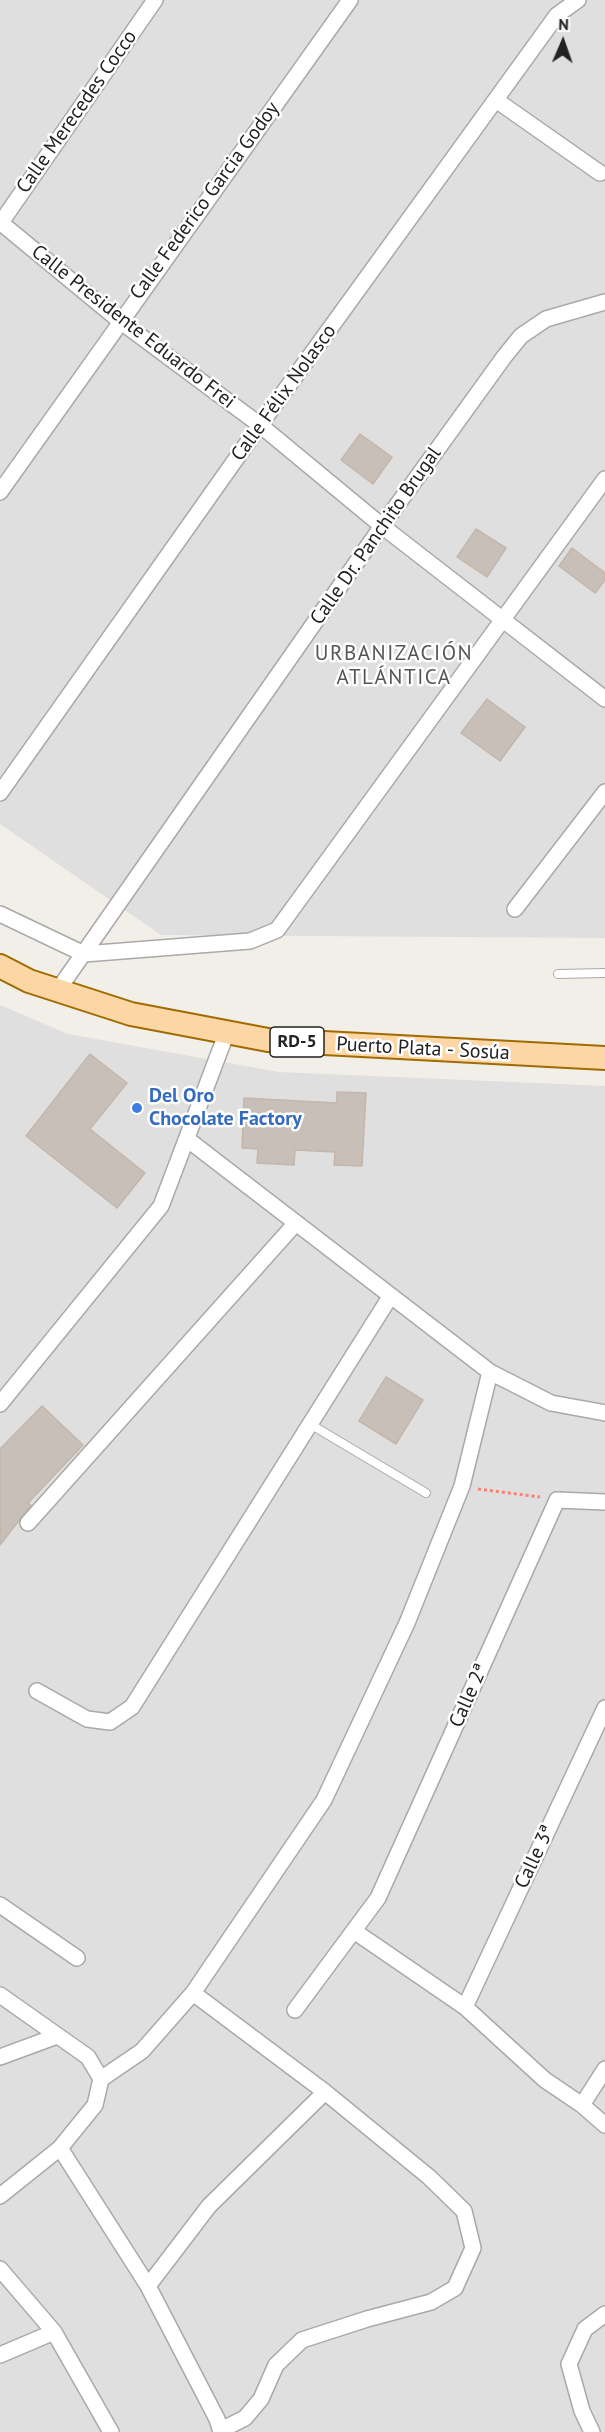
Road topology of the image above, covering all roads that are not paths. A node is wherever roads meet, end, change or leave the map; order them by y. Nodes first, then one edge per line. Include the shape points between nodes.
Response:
1 (155, 0) edge
2 (350, 0) edge
3 (578, 0) edge
4 (496, 99) junction
5 (600, 173) dead end
6 (0, 223) edge
7 (605, 302) edge
8 (120, 321) junction
9 (260, 425) junction
10 (605, 479) edge
11 (0, 492) edge
12 (382, 526) junction
13 (504, 621) junction
14 (605, 699) edge
15 (605, 792) edge
16 (0, 793) edge
17 (515, 909) dead end
18 (0, 914) edge
19 (84, 954) junction
20 (0, 966) edge
21 (558, 974) dead end
22 (605, 974) edge
23 (58, 990) junction
24 (227, 1032) junction
25 (605, 1058) edge
26 (187, 1139) junction
27 (296, 1224) junction
28 (390, 1297) junction
29 (490, 1372) junction
30 (0, 1404) edge
31 (605, 1413) edge
32 (310, 1424) junction
33 (426, 1493) dead end
34 (605, 1502) edge
35 (28, 1523) dead end
36 (37, 1691) dead end
37 (605, 1708) edge
38 (0, 1905) edge
39 (354, 1931) junction
40 (77, 1958) dead end
41 (193, 1993) junction
42 (0, 1995) edge
43 (465, 2007) junction
44 (295, 2010) dead end
45 (57, 2036) junction
46 (0, 2057) edge
47 (605, 2069) edge
48 (101, 2079) junction
49 (325, 2092) junction
50 (582, 2105) junction
51 (605, 2125) edge
52 (60, 2148) junction
53 (0, 2196) edge
54 (0, 2269) edge
55 (148, 2286) junction
56 (605, 2314) edge
57 (54, 2332) junction
58 (0, 2355) edge
59 (221, 2431) edge
60 (111, 2432) edge
61 (592, 2432) edge

1 - 6 street, Calle Merecedes Cocco
2 - 8 street, Calle Federico Garcia Godoy
3 - 4 street, Calle Félix Nolasco via 557,15
4 - 5 street
4 - 9 street, Calle Félix Nolasco
6 - 8 street, Calle Presidente Eduardo Frei
7 - 12 street, Calle Dr. Panchito Brugal via 546,319 521,336
8 - 9 street, Calle Presidente Eduardo Frei
8 - 11 street, Calle Federico Garcia Godoy
9 - 12 street, Calle Presidente Eduardo Frei
9 - 16 street, Calle Félix Nolasco
10 - 13 street
12 - 13 street, Calle Presidente Eduardo Frei
12 - 19 street, Calle Dr. Panchito Brugal
13 - 14 street, Calle Presidente Eduardo Frei
13 - 19 street via 277,930 250,941
15 - 17 street
18 - 19 street
19 - 23 street, Calle Dr. Panchito Brugal
20 - 23 main road, Puerto Plata - Sosúa / RD-5
21 - 22 lane
23 - 24 main road, Puerto Plata - Sosúa / RD-5 via 131,1014
24 - 25 main road, Puerto Plata - Sosúa / RD-5 via 268,1040
24 - 26 street
26 - 27 street
26 - 30 street via 161,1206
27 - 28 street
27 - 35 street
28 - 29 street
28 - 32 street
29 - 31 street via 551,1403
29 - 41 street via 462,1486 407,1623 324,1800
32 - 33 lane
32 - 36 street via 132,1707 110,1722 87,1719
34 - 39 street, Calle 2ª via 557,1500 378,1898
37 - 43 street, Calle 3ª
38 - 40 street
39 - 43 street
39 - 44 street, Calle 2ª
41 - 48 street via 142,2051
41 - 49 street
42 - 45 street
43 - 50 street via 545,2080
45 - 46 street
45 - 48 street via 88,2057
47 - 50 street
48 - 52 street via 95,2105
49 - 55 street via 209,2206
49 - 59 street via 429,2177 464,2211 473,2248 455,2288 431,2302 302,2340 276,2365 261,2399 245,2418
50 - 51 street
52 - 53 street
52 - 55 street
54 - 57 street
55 - 59 street
56 - 61 street via 585,2328 569,2364
57 - 58 street
57 - 60 street

